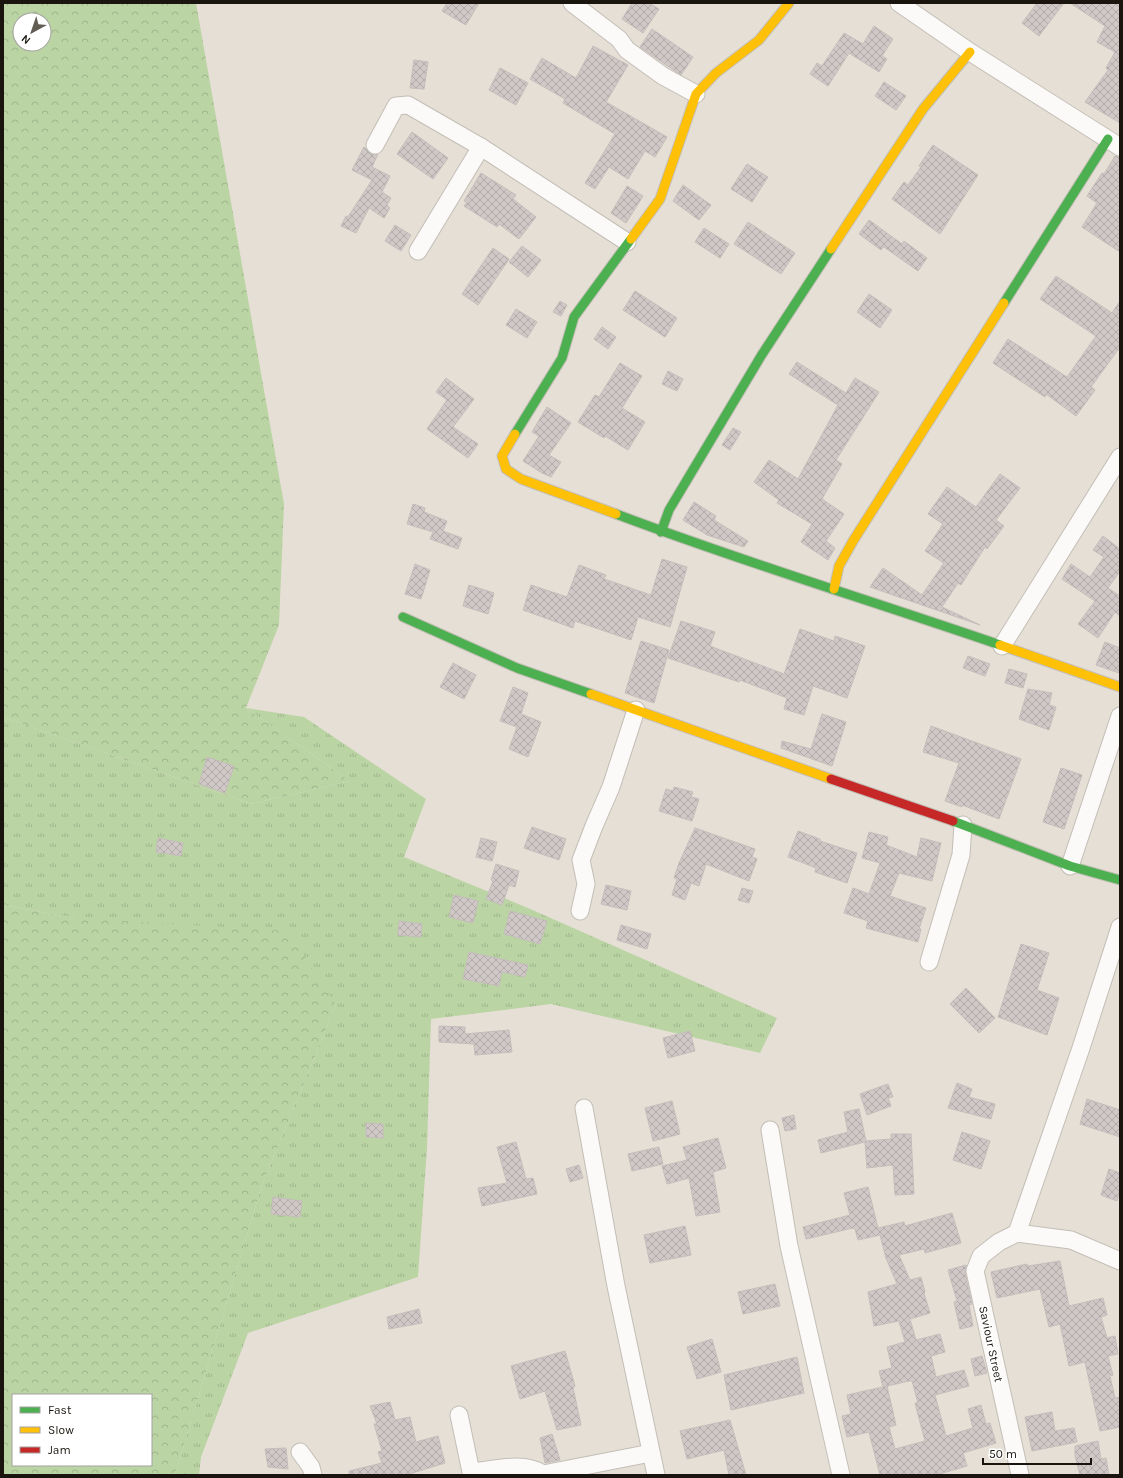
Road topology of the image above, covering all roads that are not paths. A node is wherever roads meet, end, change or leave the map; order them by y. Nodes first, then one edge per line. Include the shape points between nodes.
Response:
1 (572, 3) edge
2 (789, 3) edge
3 (898, 3) edge
4 (970, 52) junction
5 (696, 94) junction
6 (1114, 143) edge
7 (375, 145) dead end
8 (481, 147) junction
9 (627, 242) junction
10 (418, 251) dead end
11 (1120, 457) edge
12 (661, 532) junction
13 (834, 589) junction
14 (403, 617) dead end
15 (1002, 646) junction
16 (1120, 687) edge
17 (636, 710) junction
18 (1120, 716) edge
19 (963, 825) junction
20 (1070, 866) junction
21 (1120, 880) edge
22 (580, 911) dead end
23 (1120, 927) edge
24 (929, 962) dead end
25 (584, 1108) dead end
26 (770, 1130) dead end
27 (1017, 1233) junction
28 (1120, 1261) edge
29 (460, 1415) dead end
30 (300, 1452) dead end
31 (651, 1453) junction
32 (468, 1474) edge
33 (313, 1475) edge
34 (656, 1475) edge
35 (841, 1475) edge
36 (1019, 1475) edge

1 - 5 street via 619,39 633,55 663,76
2 - 5 street via 759,40 716,73
3 - 4 street
4 - 6 street
4 - 12 street via 923,109 769,344 669,510
5 - 9 street via 660,199
6 - 13 street via 853,541 839,566
7 - 8 street via 396,106 408,105
8 - 9 street
8 - 10 street
9 - 12 street via 574,317 562,358 502,456 506,469 521,479
11 - 15 street
12 - 13 street
13 - 15 street
14 - 17 street via 517,668
15 - 16 street
17 - 19 street
17 - 22 street via 611,787 581,860 586,884
18 - 20 street
19 - 20 street
19 - 24 street via 961,855
20 - 21 street
23 - 27 street
25 - 31 street via 616,1286
26 - 35 street via 789,1246
27 - 28 street via 1071,1240
27 - 36 street, Saviour Street via 999,1242 981,1256 975,1271
29 - 32 street
30 - 33 street via 311,1467
31 - 32 street via 543,1474 526,1467
31 - 34 street

